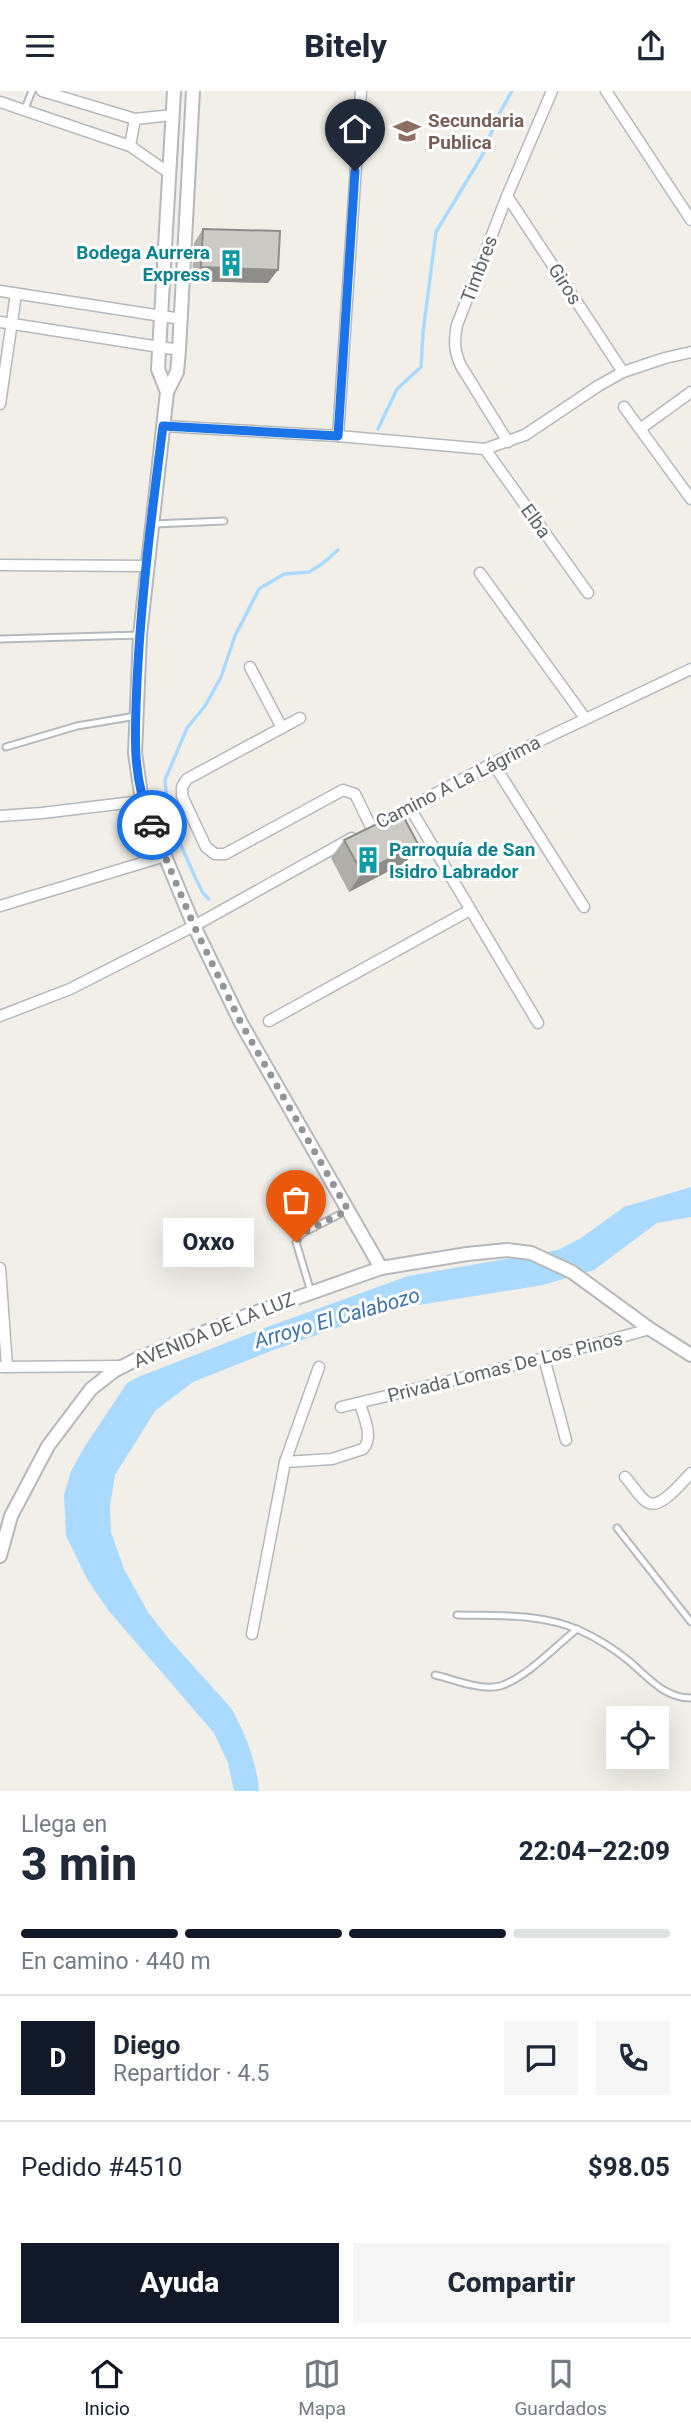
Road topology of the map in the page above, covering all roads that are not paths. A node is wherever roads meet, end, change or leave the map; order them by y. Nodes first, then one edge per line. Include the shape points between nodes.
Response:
1 (32, 91) edge
2 (42, 91) edge
3 (174, 91) edge
4 (193, 91) edge
5 (361, 91) edge
6 (552, 91) edge
7 (606, 91) edge
8 (0, 102) edge
9 (24, 112) junction
10 (172, 115) junction
11 (135, 119) junction
12 (130, 146) junction
13 (169, 173) junction
14 (507, 196) junction
15 (691, 220) edge
16 (0, 291) edge
17 (16, 293) junction
18 (160, 317) junction
19 (181, 319) junction
20 (0, 322) edge
21 (12, 325) junction
22 (159, 348) junction
23 (179, 350) junction
24 (691, 352) edge
25 (623, 372) junction
26 (167, 392) junction
27 (691, 392) edge
28 (0, 404) edge
29 (624, 407) dead end
30 (163, 426) junction
31 (640, 429) junction
32 (338, 436) junction
33 (509, 442) junction
34 (485, 449) junction
35 (691, 499) edge
36 (224, 521) dead end
37 (150, 524) junction
38 (0, 565) edge
39 (147, 566) junction
40 (480, 573) dead end
41 (588, 593) dead end
42 (139, 635) junction
43 (0, 639) edge
44 (250, 667) dead end
45 (691, 669) edge
46 (136, 716) junction
47 (300, 718) dead end
48 (585, 718) junction
49 (282, 727) junction
50 (6, 747) dead end
51 (492, 763) junction
52 (142, 801) junction
53 (410, 808) junction
54 (0, 816) edge
55 (371, 827) junction
56 (165, 856) junction
57 (0, 906) edge
58 (584, 907) dead end
59 (470, 910) junction
60 (194, 926) junction
61 (0, 1016) edge
62 (270, 1021) dead end
63 (538, 1023) dead end
64 (348, 1210) junction
65 (0, 1268) edge
66 (381, 1268) junction
67 (1, 1286) edge
68 (311, 1292) junction
69 (650, 1329) junction
70 (691, 1355) edge
71 (544, 1358) junction
72 (123, 1366) junction
73 (4, 1367) edge
74 (320, 1367) dead end
75 (360, 1403) junction
76 (341, 1407) dead end
77 (566, 1440) dead end
78 (285, 1462) junction
79 (691, 1473) edge
80 (625, 1476) dead end
81 (11, 1516) junction
82 (0, 1528) edge
83 (617, 1528) dead end
84 (0, 1556) edge
85 (457, 1615) dead end
86 (691, 1622) edge
87 (577, 1629) junction
88 (252, 1635) dead end
89 (435, 1675) dead end
90 (691, 1698) edge

1 - 9 lane
2 - 11 street
3 - 10 street
4 - 19 street
5 - 32 street
6 - 14 street, Timbres
7 - 15 street
8 - 9 street
9 - 12 street
10 - 11 street
10 - 13 street
11 - 12 street
12 - 13 street
13 - 18 street
14 - 25 street, Giros
14 - 33 street, Timbres via 454,339 461,366
16 - 17 street
17 - 18 street
17 - 21 street
18 - 19 street
18 - 22 street
19 - 23 street
20 - 21 street
21 - 22 street
21 - 28 street
22 - 23 street
22 - 26 street via 158,369
23 - 26 street via 177,372
24 - 25 street
25 - 33 street
26 - 30 street
27 - 31 street
29 - 31 street
30 - 32 street
30 - 37 street
31 - 35 street
32 - 34 street
33 - 34 street
34 - 41 street, Elba
36 - 37 lane
37 - 39 street
38 - 39 street
39 - 42 street
40 - 48 street
42 - 43 lane
42 - 46 street
44 - 49 street
45 - 48 street, Camino A La Lágrima
46 - 50 lane via 77,726
46 - 52 street via 135,753
47 - 49 street
48 - 51 street, Camino A La Lágrima
49 - 55 street via 187,779 182,796 206,847 225,854 343,790 355,794
51 - 53 street, Camino A La Lágrima
51 - 58 street
52 - 54 street
52 - 56 street
53 - 55 street, Camino A La Lágrima
53 - 59 street
55 - 60 street, Camino A La Lágrima
56 - 57 street
56 - 60 street
59 - 62 street
59 - 63 street
60 - 61 street, Camino A La Lágrima via 70,989
60 - 64 street via 241,1023
64 - 66 street
64 - 68 lane via 297,1238
65 - 67 street
66 - 68 street, AVENIDA DE LA LUZ
66 - 69 street, AVENIDA DE LA LUZ via 490,1252 531,1253 572,1272
67 - 73 street
68 - 72 street, AVENIDA DE LA LUZ
69 - 70 street, AVENIDA DE LA LUZ
69 - 71 street, Privada Lomas De Los Pinos
71 - 75 street, Privada Lomas De Los Pinos
71 - 77 street
72 - 73 street
72 - 81 street, AVENIDA DE LA LUZ via 91,1389 73,1410
74 - 78 street
75 - 76 street, Privada Lomas De Los Pinos
75 - 78 street, Privada Lomas De Los Pinos via 367,1446 332,1459
78 - 88 street
79 - 80 street via 654,1505 646,1502
81 - 82 street
81 - 84 street
83 - 86 lane
85 - 87 lane via 536,1618
87 - 89 lane via 518,1677 499,1686
87 - 90 lane via 607,1645 672,1696

